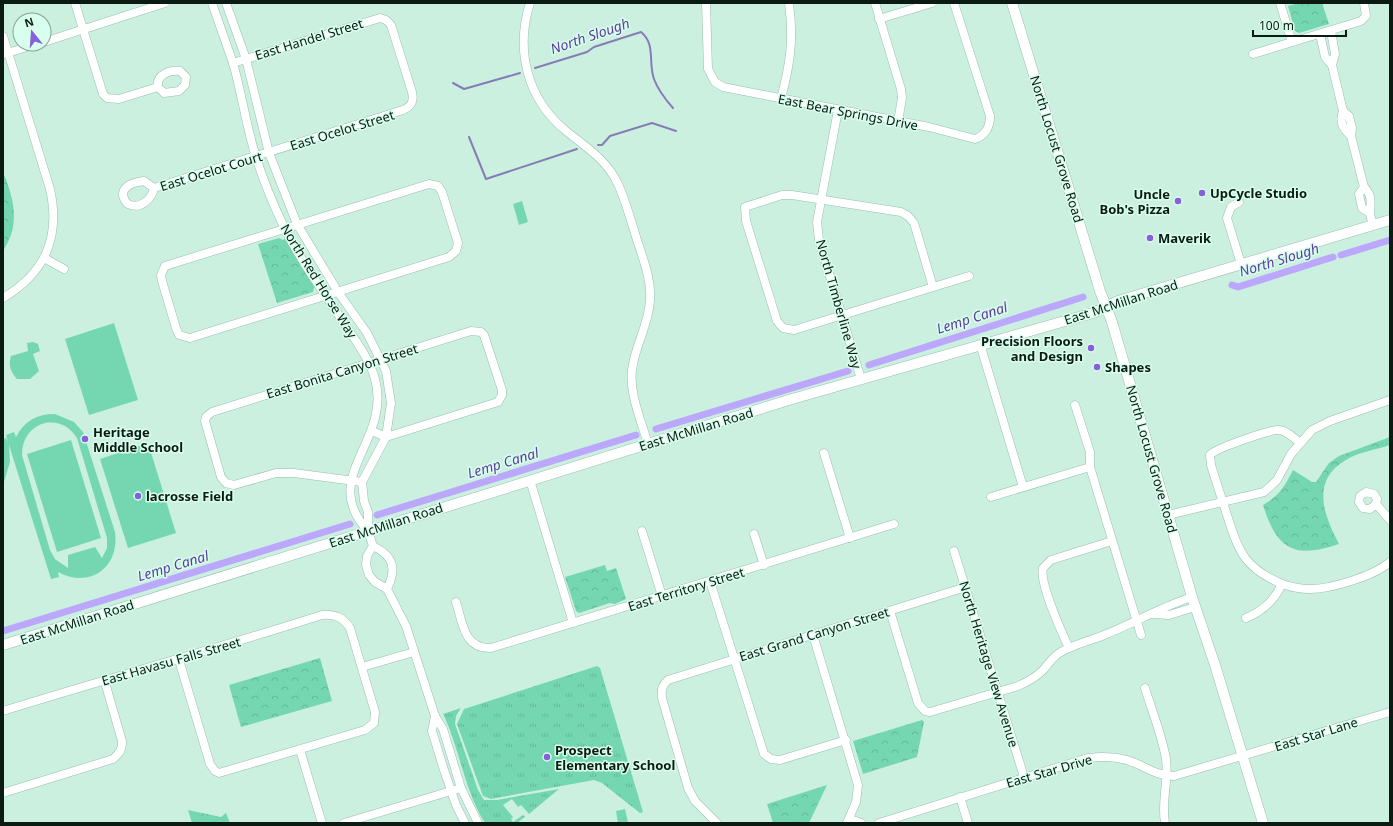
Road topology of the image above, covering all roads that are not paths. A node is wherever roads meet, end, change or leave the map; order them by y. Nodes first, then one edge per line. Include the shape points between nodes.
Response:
1 (75, 3) edge
2 (165, 3) edge
3 (212, 3) edge
4 (226, 3) edge
5 (530, 3) edge
6 (706, 3) edge
7 (790, 3) edge
8 (875, 3) edge
9 (932, 3) edge
10 (954, 3) edge
11 (1012, 3) edge
12 (1280, 3) edge
13 (1364, 3) edge
14 (156, 4) edge
15 (879, 19) junction
16 (84, 30) junction
17 (1331, 31) junction
18 (1320, 34) junction
19 (3, 36) edge
20 (52, 40) edge
21 (1292, 42) junction
22 (6, 53) edge
23 (1253, 54) dead end
24 (246, 59) junction
25 (233, 63) junction
26 (1332, 65) junction
27 (158, 87) dead end
28 (781, 99) junction
29 (412, 101) joint
30 (838, 110) junction
31 (898, 122) junction
32 (269, 153) junction
33 (256, 157) junction
34 (154, 188) dead end
35 (822, 199) junction
36 (1239, 202) dead end
37 (1390, 220) edge
38 (297, 224) junction
39 (1373, 225) junction
40 (285, 228) junction
41 (44, 258) junction
42 (1242, 264) junction
43 (64, 269) dead end
44 (969, 276) dead end
45 (933, 287) junction
46 (338, 292) junction
47 (326, 296) junction
48 (3, 298) edge
49 (1106, 306) junction
50 (843, 315) junction
51 (980, 344) junction
52 (381, 359) junction
53 (369, 363) junction
54 (861, 379) junction
55 (1390, 400) edge
56 (1075, 405) dead end
57 (372, 432) junction
58 (386, 437) junction
59 (1300, 442) junction
60 (648, 444) junction
61 (824, 453) dead end
62 (1090, 467) junction
63 (351, 480) junction
64 (530, 480) junction
65 (362, 482) junction
66 (1023, 487) junction
67 (991, 497) dead end
68 (1223, 502) junction
69 (1376, 504) dead end
70 (1168, 515) junction
71 (1390, 520) edge
72 (894, 524) dead end
73 (368, 531) junction
74 (642, 532) dead end
75 (754, 534) dead end
76 (850, 538) junction
77 (1112, 541) junction
78 (373, 546) junction
79 (954, 551) dead end
80 (1390, 562) edge
81 (764, 565) junction
82 (710, 581) junction
83 (1282, 584) junction
84 (966, 587) junction
85 (387, 589) junction
86 (662, 596) junction
87 (1192, 597) junction
88 (456, 602) dead end
89 (1195, 607) junction
90 (890, 611) junction
91 (1154, 614) junction
92 (1246, 618) dead end
93 (1136, 620) junction
94 (573, 623) junction
95 (813, 635) junction
96 (1141, 635) dead end
97 (3, 645) edge
98 (1069, 648) junction
99 (414, 652) junction
100 (734, 659) junction
101 (179, 660) junction
102 (362, 667) junction
103 (104, 680) junction
104 (1145, 688) dead end
105 (998, 692) junction
106 (3, 711) edge
107 (1390, 712) edge
108 (435, 716) junction
109 (846, 740) junction
110 (300, 750) junction
111 (1242, 757) junction
112 (1167, 776) junction
113 (1024, 777) junction
114 (461, 788) junction
115 (451, 791) junction
116 (3, 793) edge
117 (960, 798) junction
118 (848, 821) edge
119 (322, 823) edge
120 (344, 823) edge
121 (466, 823) edge
122 (478, 823) edge
123 (717, 823) edge
124 (860, 823) edge
125 (879, 823) edge
126 (968, 823) edge
127 (1165, 823) edge
128 (1263, 823) edge

1 - 16 street
2 - 14 street
3 - 25 street, North Red Horse Way
4 - 24 street, North Red Horse Way
5 - 60 street via 523,37 525,66 532,86 538,99 556,121 599,157 612,173 624,198 650,285 649,312 632,372 634,394
6 - 28 street, East Bear Springs Drive via 708,69 712,78 723,87
7 - 28 street via 791,58
8 - 15 street
9 - 15 street
10 - 31 street, East Bear Springs Drive via 990,116 989,126 986,132 975,139
11 - 49 main road, North Locust Grove Road
12 - 21 street
13 - 17 street via 1366,16 1361,21
14 - 16 street
15 - 31 street via 901,89
16 - 20 street
16 - 27 street via 103,94 107,98 119,99
17 - 18 street
17 - 26 street via 1335,54
18 - 21 street
18 - 26 street via 1325,57
19 - 22 street
21 - 23 street
22 - 41 street via 54,205 52,232
24 - 25 street, East Handel Street
24 - 29 street, East Handel Street via 377,18 386,20 391,25 412,92
24 - 32 street, North Red Horse Way
25 - 33 street, North Red Horse Way
26 - 39 street via 1343,111 1349,116 1351,136 1364,187 1368,191 1372,205 1370,213
28 - 30 street, East Bear Springs Drive
29 - 32 street, East Ocelot Street via 404,110
30 - 31 street, East Bear Springs Drive
30 - 35 street, North Timberline Way
32 - 33 street, East Ocelot Court
32 - 38 street, North Red Horse Way
33 - 34 street, East Ocelot Court
33 - 40 street, North Red Horse Way
35 - 45 street via 901,212 908,216 914,223
35 - 50 street, North Timberline Way via 817,222 819,240
35 - 50 street via 782,195 745,207 746,220 777,321 783,328 794,330
36 - 42 street via 1231,207 1228,218
37 - 39 main road, East McMillan Road
38 - 40 street
38 - 46 street, North Red Horse Way
38 - 46 street via 421,185 434,184 442,192 458,242 456,251 449,257
39 - 42 main road, East McMillan Road
40 - 47 street, North Red Horse Way
40 - 47 street via 165,266 162,270 162,281 179,335 190,338
41 - 43 street
41 - 48 street via 28,281
42 - 49 main road, East McMillan Road
44 - 45 street
45 - 50 street
46 - 47 street
46 - 52 street, North Red Horse Way via 367,333
47 - 53 street, North Red Horse Way
49 - 51 main road, East McMillan Road
49 - 70 main road, North Locust Grove Road
50 - 54 street, North Timberline Way
51 - 54 main road, East McMillan Road
51 - 66 street
52 - 53 street, East Bonita Canyon Street
52 - 58 street, North Red Horse Way via 389,384 391,403
52 - 58 street, East Bonita Canyon Street via 471,331 481,332 486,338 502,390 501,398 494,404
53 - 57 street, North Red Horse Way via 375,381 377,400
53 - 63 street, East Bonita Canyon Street via 212,412 206,417 206,426 221,477 226,483 234,485 276,473
54 - 60 main road, East McMillan Road
55 - 59 street via 1330,421 1312,430
56 - 62 street via 1090,452
57 - 58 street
57 - 63 street, North Red Horse Way via 354,467
58 - 65 street, North Red Horse Way
59 - 68 street via 1277,480 1264,492
59 - 68 street via 1277,430 1220,448 1210,456
60 - 64 main road, East McMillan Road
61 - 76 street
62 - 66 street
62 - 77 street
63 - 65 street
63 - 73 street, North Red Horse Way via 352,508
64 - 73 main road, East McMillan Road
64 - 94 street
65 - 73 street, North Red Horse Way via 368,512
66 - 67 street
68 - 70 street
68 - 83 street via 1234,538 1244,556 1257,571
69 - 71 street
70 - 87 main road, North Locust Grove Road
72 - 76 street, East Territory Street
73 - 78 street, North Red Horse Way
73 - 97 main road, East McMillan Road
74 - 86 street
75 - 81 street
76 - 81 street, East Territory Street
77 - 93 street
77 - 98 street via 1052,560 1043,568 1042,577 1056,620
78 - 85 street via 384,551 391,560 393,573
78 - 85 street via 367,556 369,575
79 - 84 street, North Heritage View Avenue
80 - 83 street via 1373,572 1321,588 1299,588
81 - 82 street, East Territory Street
82 - 86 street, East Territory Street
82 - 100 street
83 - 92 street via 1267,606
84 - 90 street, East Grand Canyon Street
84 - 105 street, North Heritage View Avenue
85 - 99 street via 406,626
86 - 94 street, East Territory Street
87 - 89 main road, North Locust Grove Road
87 - 91 street via 1166,605
88 - 94 street, East Territory Street via 468,637 477,647 491,648
89 - 91 street via 1169,615
89 - 111 main road, North Locust Grove Road
90 - 95 street, East Grand Canyon Street
90 - 105 street via 918,703 925,711 935,712
91 - 93 street
93 - 96 street
93 - 98 street via 1104,636
95 - 100 street, East Grand Canyon Street
95 - 109 street
98 - 105 street via 1059,653 1030,680
99 - 102 street
99 - 108 street
100 - 109 street via 763,751 771,759 780,760
100 - 123 street, East Grand Canyon Street via 668,680 661,690 688,788 695,801
101 - 102 street, East Havasu Falls Street via 322,615 339,616 346,621
101 - 103 street, East Havasu Falls Street
101 - 110 street via 210,764 215,770 224,773
102 - 110 street via 375,712 374,723 365,730
103 - 106 street, East Havasu Falls Street
103 - 116 street via 122,741 122,750 113,759
104 - 112 street via 1166,759
105 - 113 street, North Heritage View Avenue
107 - 111 street, East Star Lane
108 - 114 street via 443,729
108 - 115 street via 432,731
109 - 118 street via 858,785 856,802
110 - 119 street
111 - 112 street, East Star Drive via 1183,775
111 - 128 main road, North Locust Grove Road
112 - 113 street, East Star Drive via 1121,758 1096,757
112 - 127 street via 1164,794
113 - 117 street, East Star Drive
114 - 115 street
114 - 122 street
115 - 120 street
115 - 121 street
117 - 125 street, East Star Drive
117 - 126 street
118 - 124 street

